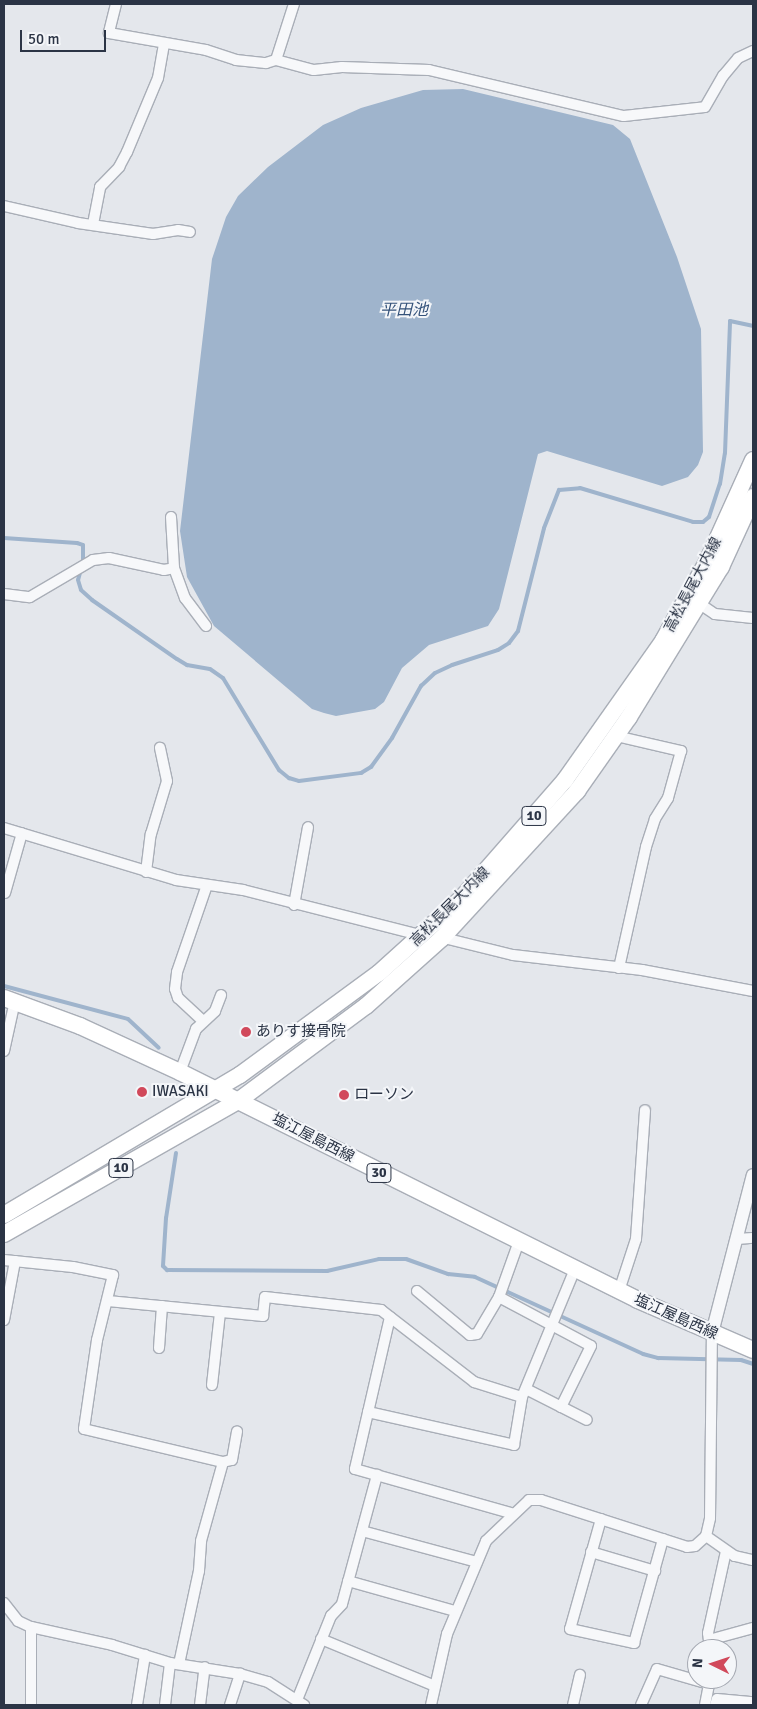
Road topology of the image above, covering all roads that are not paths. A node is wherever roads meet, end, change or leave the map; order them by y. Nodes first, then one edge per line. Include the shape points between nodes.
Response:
1 (116, 4) edge
2 (294, 4) edge
3 (164, 44) junction
4 (753, 50) edge
5 (276, 60) junction
6 (4, 206) edge
7 (93, 224) junction
8 (190, 232) dead end
9 (753, 460) edge
10 (753, 496) edge
11 (171, 517) dead end
12 (174, 568) junction
13 (4, 594) edge
14 (700, 604) junction
15 (753, 618) edge
16 (206, 626) dead end
17 (616, 736) junction
18 (160, 748) dead end
19 (308, 827) dead end
20 (4, 828) edge
21 (22, 833) junction
22 (146, 872) junction
23 (207, 885) junction
24 (5, 893) dead end
25 (294, 905) junction
26 (422, 936) junction
27 (442, 938) junction
28 (619, 968) junction
29 (753, 991) edge
30 (221, 994) dead end
31 (9, 999) edge
32 (203, 1021) junction
33 (4, 1051) edge
34 (180, 1072) junction
35 (218, 1090) junction
36 (238, 1101) junction
37 (645, 1110) dead end
38 (753, 1175) edge
39 (4, 1215) edge
40 (4, 1234) edge
41 (753, 1238) edge
42 (737, 1239) junction
43 (518, 1241) junction
44 (4, 1260) edge
45 (15, 1261) junction
46 (574, 1269) junction
47 (619, 1290) junction
48 (417, 1291) dead end
49 (501, 1292) junction
50 (108, 1301) junction
51 (162, 1306) junction
52 (220, 1312) junction
53 (390, 1317) junction
54 (4, 1320) edge
55 (555, 1324) junction
56 (712, 1333) junction
57 (159, 1348) dead end
58 (753, 1350) edge
59 (212, 1385) dead end
60 (524, 1393) junction
61 (561, 1407) junction
62 (368, 1412) junction
63 (587, 1420) dead end
64 (237, 1431) dead end
65 (223, 1462) junction
66 (377, 1475) junction
67 (514, 1514) junction
68 (601, 1519) junction
69 (362, 1531) junction
70 (706, 1536) junction
71 (664, 1539) junction
72 (726, 1551) junction
73 (591, 1552) junction
74 (753, 1560) edge
75 (477, 1562) junction
76 (655, 1570) junction
77 (348, 1582) junction
78 (4, 1602) edge
79 (456, 1611) junction
80 (31, 1627) junction
81 (753, 1628) edge
82 (320, 1639) junction
83 (708, 1639) edge
84 (725, 1639) edge
85 (144, 1655) junction
86 (175, 1664) junction
87 (205, 1667) junction
88 (240, 1674) junction
89 (580, 1675) dead end
90 (687, 1676) edge
91 (435, 1686) junction
92 (708, 1689) edge
93 (753, 1702) edge
94 (301, 1703) edge
95 (31, 1705) edge
96 (137, 1705) edge
97 (166, 1705) edge
98 (200, 1705) edge
99 (230, 1705) edge
100 (431, 1705) edge
101 (573, 1705) edge
102 (641, 1705) edge
103 (705, 1705) edge
104 (715, 1705) edge

1 - 3 street via 109,33
2 - 5 street
3 - 5 street via 206,50 236,60 266,63
3 - 7 street via 158,78 127,152 119,167 100,187
4 - 5 street via 738,58 722,76 705,106 634,117 429,70 342,66 314,70
6 - 7 street
7 - 8 street via 154,234 178,230
9 - 26 main road, 高松長尾大内線 / 10 via 708,562 663,641 616,710 565,780 486,872
10 - 14 main road, 高松長尾大内線 / 10
11 - 12 street
12 - 13 street via 164,570 109,558 85,565 30,597
12 - 16 street via 185,598
14 - 15 street via 715,614
14 - 17 main road, 高松長尾大内線 / 10
17 - 27 main road, 高松長尾大内線 / 10 via 577,791 496,883
17 - 28 street via 681,751 668,798 655,819 646,847
18 - 22 street via 167,781 151,834
19 - 25 street
20 - 21 street
21 - 22 street
21 - 24 street
22 - 23 street
23 - 25 street via 243,890
23 - 32 street via 177,972 175,989 178,998
25 - 26 street
26 - 27 street
26 - 35 main road, 高松長尾大内線 / 10 via 351,995
27 - 28 street via 512,954
27 - 36 main road, 高松長尾大内線 / 10 via 366,1006
28 - 29 street
30 - 32 street via 215,1011
31 - 33 street
31 - 34 main road, 塩江屋島西線 / 30
32 - 34 street via 196,1028
34 - 35 main road, 塩江屋島西線 / 30
35 - 36 main road, 塩江屋島西線 / 30
35 - 39 main road, 高松長尾大内線 / 10
36 - 40 main road, 高松長尾大内線 / 10
36 - 43 main road, 塩江屋島西線 / 30
37 - 47 street via 636,1239
38 - 42 street
41 - 42 street
42 - 56 street
43 - 46 main road, 塩江屋島西線 / 30
43 - 49 street
44 - 45 street
45 - 50 street via 113,1275
45 - 54 street
46 - 47 main road, 塩江屋島西線 / 30
46 - 55 street
47 - 56 main road, 塩江屋島西線 / 30
48 - 49 street via 470,1335 477,1334
49 - 55 street
50 - 51 street
50 - 65 street via 97,1340 84,1429
51 - 52 street
51 - 57 street
52 - 53 street via 263,1316 265,1297 381,1310
52 - 59 street
53 - 60 street via 474,1382
53 - 62 street
55 - 60 street
55 - 61 street via 592,1346
56 - 58 main road, 塩江屋島西線 / 30
56 - 70 street via 710,1518
60 - 61 street
60 - 62 street via 514,1445
61 - 63 street
62 - 66 street via 355,1469
64 - 65 street via 232,1460
65 - 86 street via 201,1541 199,1571
66 - 67 street
66 - 69 street
67 - 68 street via 529,1500 541,1500
67 - 75 street via 486,1541
68 - 71 street
68 - 73 street
69 - 75 street
69 - 77 street
70 - 71 street via 695,1546 687,1547
70 - 72 street
71 - 76 street
72 - 74 street
72 - 83 street
73 - 76 street
73 - 76 street via 570,1629 634,1643
75 - 79 street
77 - 79 street
77 - 82 street via 342,1604 331,1616
78 - 80 street via 18,1621
79 - 91 street
80 - 85 street
80 - 95 street
81 - 84 street
82 - 91 street
82 - 94 street
85 - 86 street
85 - 96 street
86 - 87 street
86 - 97 street
87 - 88 street
87 - 98 street
88 - 94 street via 268,1682
88 - 99 street
89 - 101 street
90 - 102 street via 657,1669
91 - 100 street
92 - 103 street
93 - 104 street via 717,1699

